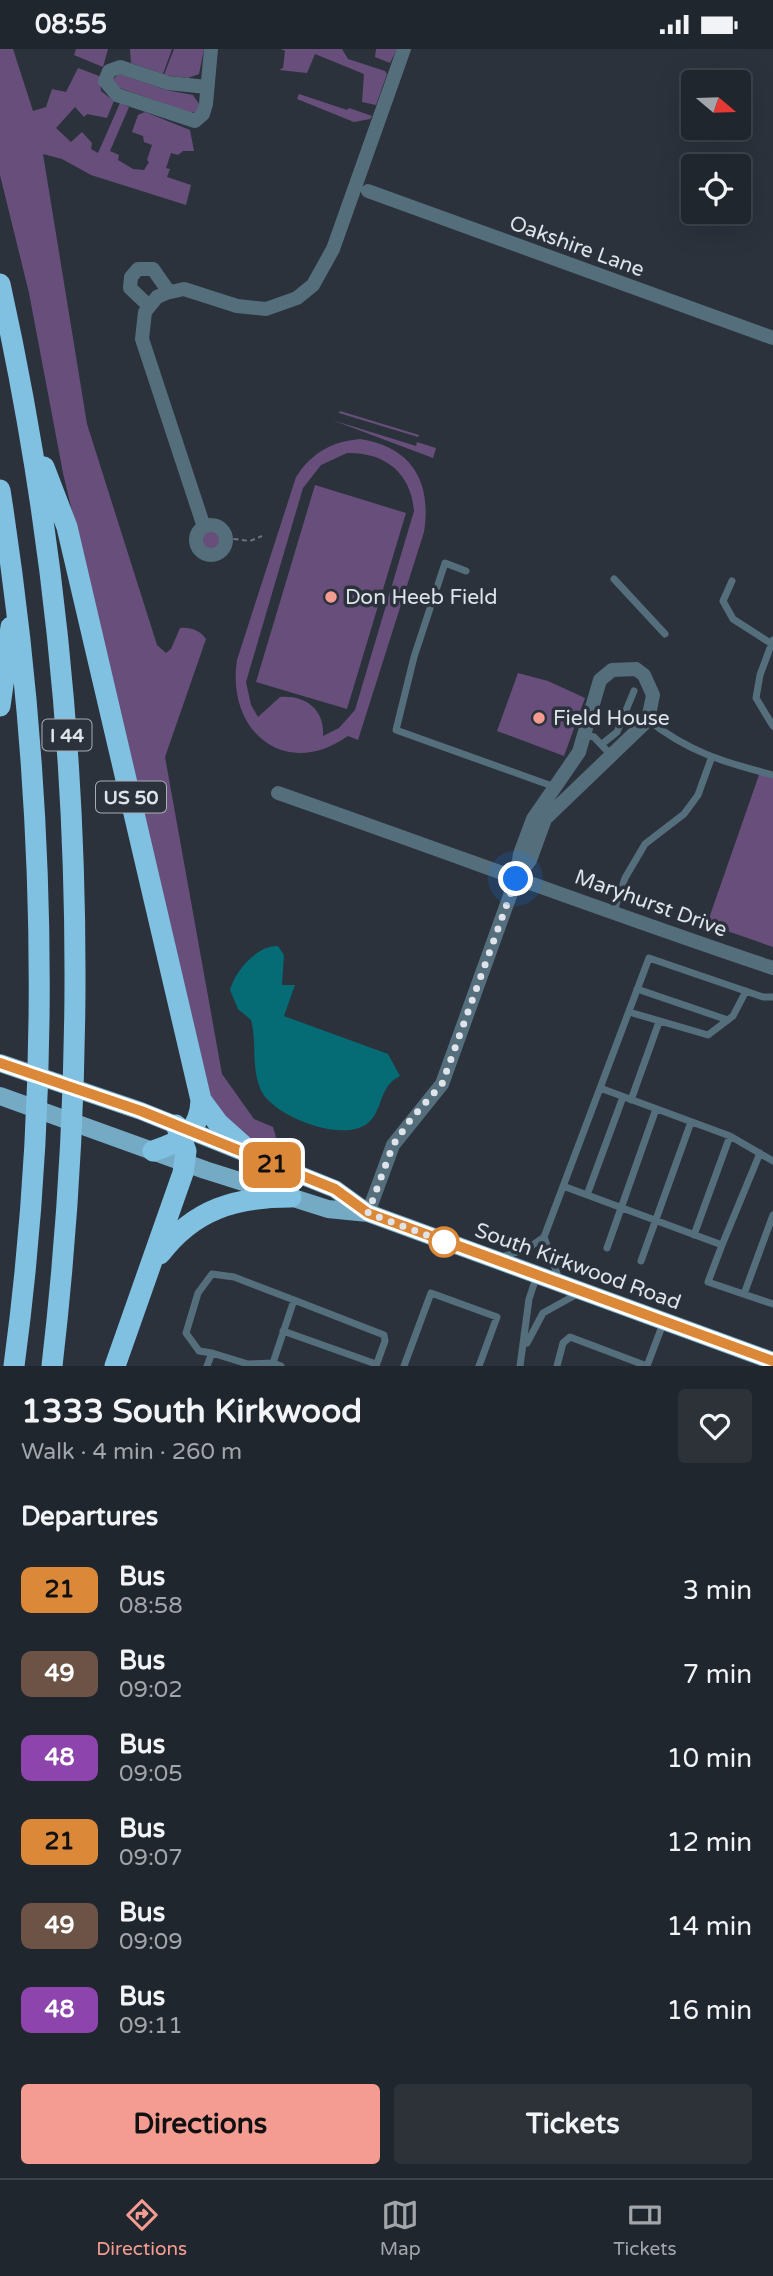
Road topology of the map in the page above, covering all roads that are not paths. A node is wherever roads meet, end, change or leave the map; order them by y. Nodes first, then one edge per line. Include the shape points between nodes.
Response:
1 (211, 49) edge
2 (404, 49) edge
3 (207, 87) junction
4 (368, 191) dead end
5 (0, 284) edge
6 (169, 292) junction
7 (149, 306) junction
8 (773, 338) edge
9 (28, 422) junction
10 (0, 490) edge
11 (204, 527) junction
12 (466, 571) dead end
13 (614, 579) dead end
14 (732, 581) dead end
15 (15, 598) junction
16 (665, 634) dead end
17 (772, 642) edge
18 (634, 691) dead end
19 (0, 706) edge
20 (648, 720) junction
21 (773, 726) edge
22 (585, 734) junction
23 (602, 744) junction
24 (612, 757) junction
25 (711, 759) junction
26 (773, 775) edge
27 (555, 787) junction
28 (278, 793) dead end
29 (516, 879) junction
30 (613, 914) junction
31 (773, 968) edge
32 (637, 989) junction
33 (746, 991) junction
34 (773, 997) edge
35 (629, 1012) junction
36 (728, 1020) junction
37 (659, 1022) junction
38 (0, 1063) edge
39 (600, 1088) junction
40 (0, 1096) edge
41 (627, 1098) junction
42 (201, 1100) junction
43 (656, 1109) junction
44 (691, 1122) junction
45 (184, 1132) junction
46 (730, 1136) junction
47 (153, 1151) junction
48 (760, 1153) junction
49 (258, 1159) junction
50 (773, 1161) edge
51 (185, 1162) junction
52 (563, 1186) junction
53 (587, 1195) junction
54 (291, 1197) junction
55 (622, 1208) junction
56 (368, 1213) junction
57 (773, 1215) edge
58 (656, 1221) junction
59 (694, 1235) junction
60 (544, 1237) junction
61 (722, 1245) junction
62 (607, 1248) dead end
63 (494, 1259) junction
64 (641, 1261) dead end
65 (148, 1270) junction
66 (537, 1275) junction
67 (561, 1283) junction
68 (583, 1291) junction
69 (744, 1294) junction
70 (294, 1300) junction
71 (773, 1304) edge
72 (665, 1321) junction
73 (284, 1331) junction
74 (525, 1347) junction
75 (212, 1353) junction
76 (773, 1361) edge
77 (277, 1365) edge
78 (376, 1365) edge
79 (14, 1366) edge
80 (52, 1366) edge
81 (115, 1366) edge
82 (207, 1366) edge
83 (404, 1366) edge
84 (479, 1366) edge
85 (520, 1366) edge
86 (557, 1366) edge
87 (647, 1366) edge

1 - 3 street
2 - 6 street via 332,249 313,285 297,298 266,309 237,306 184,289
3 - 3 street via 203,114 195,121 117,95 105,81 109,71 120,67 168,83
4 - 8 street, Oakshire Lane
5 - 9 highway, I 44
6 - 7 street
6 - 7 street via 153,269 138,269 130,288
7 - 11 street via 142,319 142,339
9 - 42 highway, US 50 via 67,527
9 - 80 highway, I 44 via 54,595 67,729 76,926 72,1159
10 - 15 highway, I 44
11 - 11 street via 197,542 204,553 218,553 225,538 219,528
12 - 27 lane via 445,563 396,730
13 - 16 lane
14 - 17 lane via 723,601 733,619
15 - 19 highway
15 - 79 highway, I 44 via 34,808 37,1042 25,1275
17 - 21 lane via 756,698
18 - 23 lane via 617,732
20 - 22 street via 653,708 644,675 626,667 611,670 600,680
20 - 24 street
20 - 25 lane
22 - 23 lane
22 - 27 street via 579,752
23 - 24 lane
24 - 29 street via 545,819 530,860
25 - 26 lane
25 - 30 lane via 691,805 645,844 625,878
27 - 29 street via 533,819
28 - 29 street, Maryhurst Drive
29 - 30 street, Maryhurst Drive
29 - 56 street via 442,1084 393,1145
30 - 31 street, Maryhurst Drive
32 - 33 lane via 649,958
32 - 35 lane
32 - 36 lane
33 - 34 lane
33 - 36 lane
35 - 37 lane
35 - 39 lane
36 - 37 lane via 708,1035
37 - 41 lane
38 - 45 main road, South Kirkwood Road
39 - 41 lane
39 - 52 lane
40 - 47 main road, South Kirkwood Road
41 - 43 lane
41 - 53 lane
42 - 45 highway, US 50 via 199,1119
42 - 49 highway via 218,1123
43 - 44 lane
43 - 55 lane
44 - 46 lane
44 - 58 lane
45 - 47 highway
45 - 49 main road, South Kirkwood Road
45 - 51 highway
46 - 48 lane
46 - 59 lane
47 - 51 main road, South Kirkwood Road
48 - 50 lane
48 - 61 lane
49 - 56 main road, South Kirkwood Road via 335,1189
51 - 54 main road, South Kirkwood Road
51 - 65 highway
52 - 53 lane
52 - 60 lane
53 - 55 lane
54 - 56 main road, South Kirkwood Road via 328,1209
54 - 65 highway via 240,1200 208,1212 173,1237
55 - 58 lane
55 - 62 lane
56 - 63 main road, South Kirkwood Road
57 - 69 lane
58 - 59 lane
58 - 64 lane
59 - 61 lane
60 - 63 lane via 527,1249
60 - 67 lane
61 - 69 lane via 708,1282
63 - 66 main road, South Kirkwood Road
65 - 81 highway
66 - 67 main road, South Kirkwood Road
66 - 74 lane via 529,1299
67 - 68 main road, South Kirkwood Road
68 - 72 main road, South Kirkwood Road
68 - 74 lane via 543,1313
69 - 71 lane
70 - 73 lane
70 - 75 lane via 212,1273 198,1293 186,1333 199,1351
70 - 78 lane via 384,1335
72 - 76 main road, South Kirkwood Road
72 - 87 lane
73 - 77 lane
73 - 78 lane
74 - 85 lane
75 - 77 lane via 248,1364
75 - 82 lane
83 - 84 lane via 431,1293 497,1317
86 - 87 lane via 570,1337

